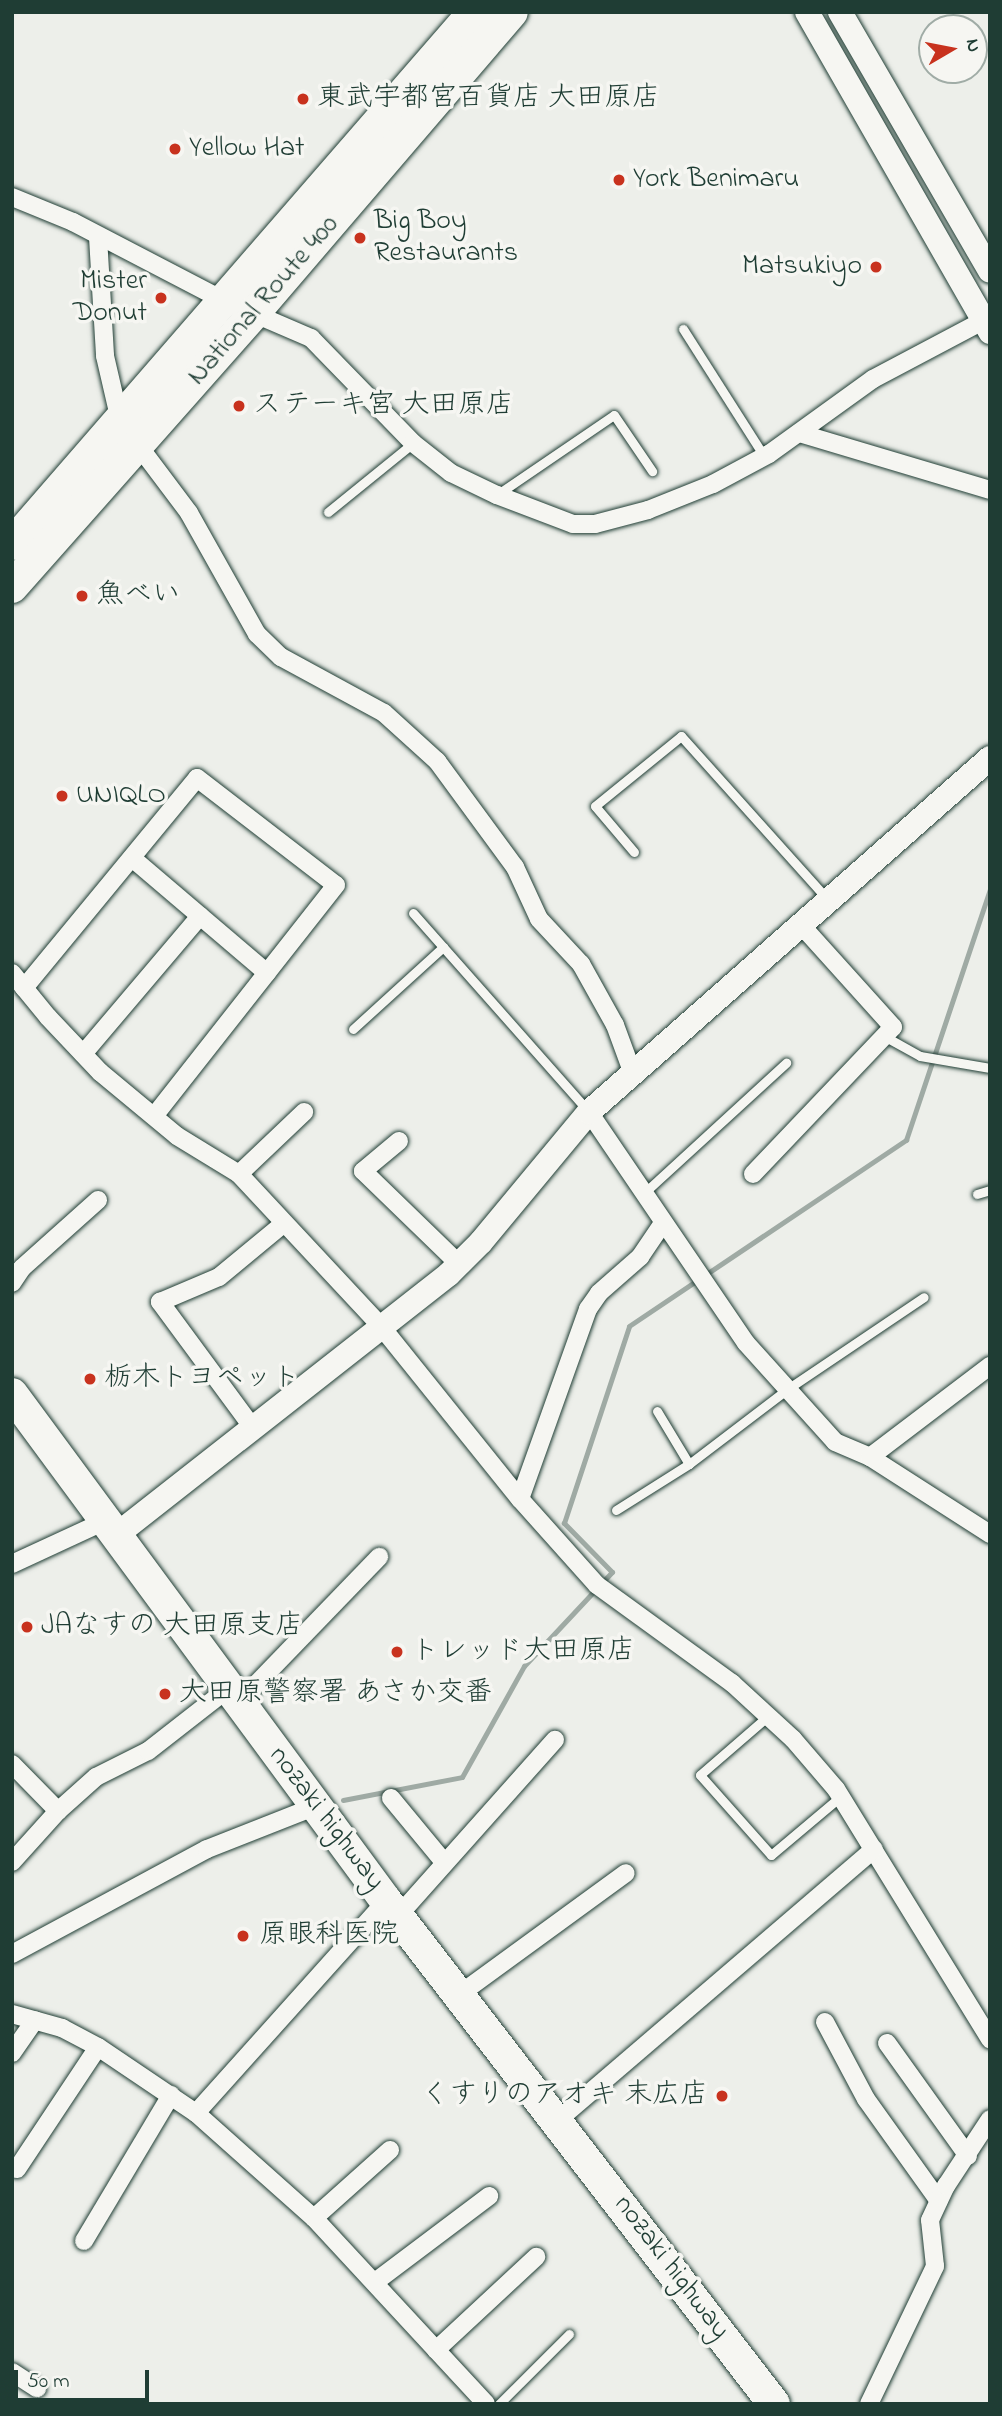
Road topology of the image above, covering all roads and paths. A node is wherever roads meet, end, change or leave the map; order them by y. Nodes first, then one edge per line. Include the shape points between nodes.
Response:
1 (474, 12) edge
2 (512, 12) edge
3 (807, 12) edge
4 (840, 12) edge
5 (12, 197) edge
6 (98, 237) junction
7 (990, 271) edge
8 (225, 301) junction
9 (254, 313) junction
10 (988, 323) edge
11 (683, 329) dead end
12 (129, 432) junction
13 (799, 433) junction
14 (413, 443) junction
15 (764, 456) junction
16 (652, 471) dead end
17 (990, 490) edge
18 (497, 495) junction
19 (328, 512) dead end
20 (12, 544) edge
21 (12, 587) edge
22 (990, 758) edge
23 (634, 852) dead end
24 (132, 858) junction
25 (829, 901) junction
26 (412, 913) dead end
27 (200, 916) junction
28 (801, 925) junction
29 (443, 947) junction
30 (267, 972) junction
31 (12, 973) edge
32 (24, 988) junction
33 (353, 1029) dead end
34 (884, 1035) junction
35 (83, 1054) junction
36 (786, 1063) dead end
37 (990, 1068) edge
38 (633, 1074) junction
39 (304, 1112) dead end
40 (589, 1112) junction
41 (154, 1116) junction
42 (398, 1141) dead end
43 (239, 1174) junction
44 (753, 1174) dead end
45 (990, 1190) edge
46 (644, 1194) junction
47 (977, 1194) dead end
48 (98, 1200) dead end
49 (663, 1223) junction
50 (283, 1224) junction
51 (459, 1264) junction
52 (12, 1283) edge
53 (924, 1297) dead end
54 (380, 1325) junction
55 (990, 1366) edge
56 (786, 1391) junction
57 (13, 1398) edge
58 (657, 1412) dead end
59 (253, 1428) junction
60 (870, 1457) junction
61 (689, 1464) junction
62 (520, 1499) junction
63 (616, 1510) dead end
64 (110, 1529) junction
65 (990, 1534) edge
66 (379, 1557) dead end
67 (12, 1564) edge
68 (234, 1695) junction
69 (768, 1716) junction
70 (555, 1740) dead end
71 (12, 1764) edge
72 (841, 1796) junction
73 (391, 1798) dead end
74 (316, 1806) junction
75 (58, 1811) junction
76 (874, 1849) junction
77 (12, 1862) edge
78 (444, 1862) junction
79 (626, 1873) dead end
80 (392, 1908) junction
81 (12, 1954) edge
82 (460, 1994) junction
83 (12, 2014) edge
84 (35, 2020) junction
85 (825, 2022) dead end
86 (990, 2039) edge
87 (887, 2043) dead end
88 (98, 2047) junction
89 (12, 2053) edge
90 (171, 2095) junction
91 (197, 2112) junction
92 (990, 2119) edge
93 (558, 2120) junction
94 (390, 2150) dead end
95 (978, 2151) edge
96 (17, 2169) dead end
97 (489, 2196) dead end
98 (939, 2202) junction
99 (314, 2218) junction
100 (85, 2241) dead end
101 (536, 2257) dead end
102 (375, 2282) junction
103 (569, 2334) dead end
104 (436, 2350) junction
105 (12, 2372) edge
106 (37, 2388) dead end
107 (486, 2404) edge
108 (499, 2404) edge
109 (774, 2404) edge
110 (869, 2404) edge

1 - 8 highway, National Route 400
2 - 9 highway, National Route 400
3 - 10 street
4 - 7 street
5 - 6 street
6 - 8 street
6 - 12 street via 105,356
8 - 9 street
8 - 12 highway, National Route 400
9 - 12 highway, National Route 400
9 - 14 street via 311,338
10 - 13 street via 873,379
11 - 15 lane
12 - 20 highway, National Route 400
12 - 21 highway, National Route 400
12 - 38 street via 189,513 257,634 281,656 384,713 437,761 515,867 540,919 581,964 615,1025
13 - 15 street
13 - 17 street
14 - 18 street via 451,473
14 - 19 lane
15 - 18 street via 659,506 595,524 573,524
16 - 18 lane via 614,415
22 - 25 street
23 - 25 lane via 595,806 681,736
24 - 27 street
24 - 30 street via 197,779 336,885
24 - 32 street
25 - 28 street
26 - 29 lane
27 - 30 street
27 - 35 street
28 - 34 street via 893,1027
28 - 38 street
29 - 33 lane
29 - 40 lane
30 - 41 street
31 - 32 street
32 - 35 street
34 - 37 lane via 920,1056
34 - 44 street
35 - 41 street
36 - 46 lane
38 - 40 street
39 - 43 street
40 - 46 street
40 - 51 street
41 - 43 street via 177,1136
42 - 51 street via 363,1171
43 - 50 street
45 - 47 lane
46 - 49 street
48 - 52 street via 22,1268
49 - 56 street via 746,1343
49 - 62 street via 639,1257 588,1309
50 - 54 street
50 - 59 street via 219,1277 160,1302
51 - 54 street
53 - 56 lane
54 - 59 street
54 - 62 street
55 - 60 street
56 - 60 street via 835,1442
56 - 61 lane
57 - 64 highway, nozaki highway
58 - 61 lane
59 - 64 street
60 - 65 street
61 - 63 lane
62 - 69 street via 597,1585 732,1683
64 - 67 street
64 - 68 highway, nozaki highway
66 - 68 street
68 - 74 highway, nozaki highway
68 - 75 street via 148,1751 96,1777
69 - 72 street
69 - 72 lane via 699,1776 771,1855
70 - 78 street
71 - 75 street
72 - 76 street
73 - 78 street
74 - 80 highway, nozaki highway
74 - 81 street via 207,1849
75 - 77 street
76 - 86 street
76 - 93 street
78 - 80 street
79 - 82 street
80 - 82 highway, nozaki highway
80 - 91 street
82 - 93 highway, nozaki highway
83 - 84 street
84 - 88 street
84 - 89 street
85 - 98 street via 866,2099
87 - 95 street
88 - 90 street
88 - 96 street
90 - 91 street
90 - 100 street
91 - 99 street
92 - 95 street
93 - 109 highway, nozaki highway
94 - 99 street
95 - 98 street
97 - 102 street
98 - 110 street via 930,2220 935,2266
99 - 102 street
101 - 104 street
102 - 104 street
103 - 108 lane
104 - 107 street
105 - 106 street

